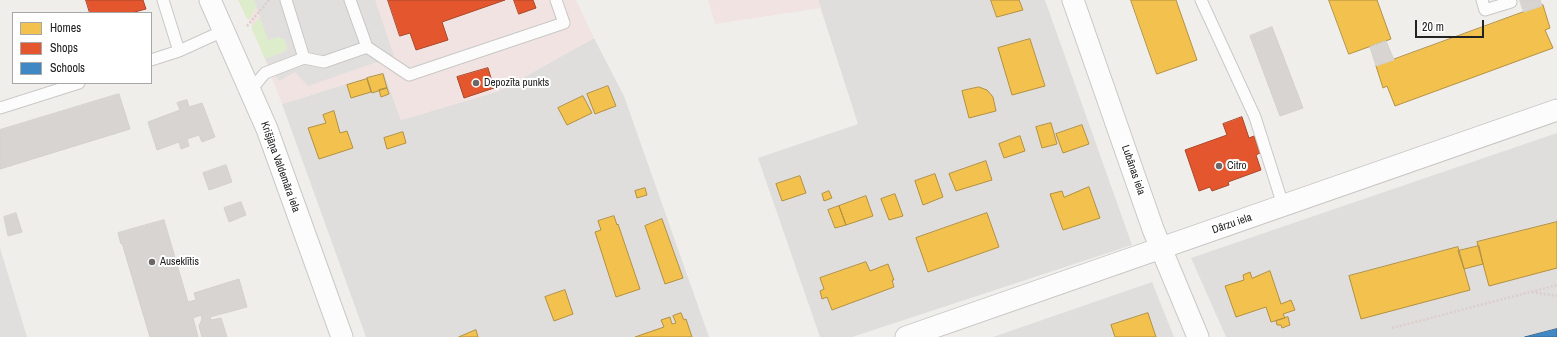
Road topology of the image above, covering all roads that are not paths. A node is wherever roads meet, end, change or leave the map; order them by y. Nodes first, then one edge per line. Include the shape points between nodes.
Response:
1 (163, 0) edge
2 (210, 0) edge
3 (286, 0) edge
4 (350, 0) edge
5 (556, 0) edge
6 (1073, 0) edge
7 (1201, 0) edge
8 (1482, 0) edge
9 (1511, 2) dead end
10 (223, 31) junction
11 (367, 48) junction
12 (179, 51) junction
13 (304, 58) junction
14 (152, 60) edge
15 (76, 84) edge
16 (250, 91) junction
17 (0, 108) edge
18 (1557, 110) edge
19 (1283, 205) junction
20 (1161, 248) junction
21 (342, 337) edge
22 (906, 337) edge
23 (1198, 337) edge

1 - 12 lane
2 - 10 street, Krišjāņa Valdemāra iela
3 - 13 lane
4 - 11 lane
5 - 11 lane via 564,23 409,75
6 - 20 street, Lubānas iela
7 - 19 lane via 1255,117
8 - 9 lane via 1484,10
10 - 12 lane
10 - 16 street, Krišjāņa Valdemāra iela
11 - 13 lane via 324,62
12 - 14 lane
13 - 16 lane via 265,73
15 - 17 lane
16 - 21 street, Krišjāņa Valdemāra iela via 267,129
18 - 19 street, Dārzu iela
19 - 20 street, Dārzu iela
20 - 22 street, Dārzu iela
20 - 23 street, Lubānas iela

